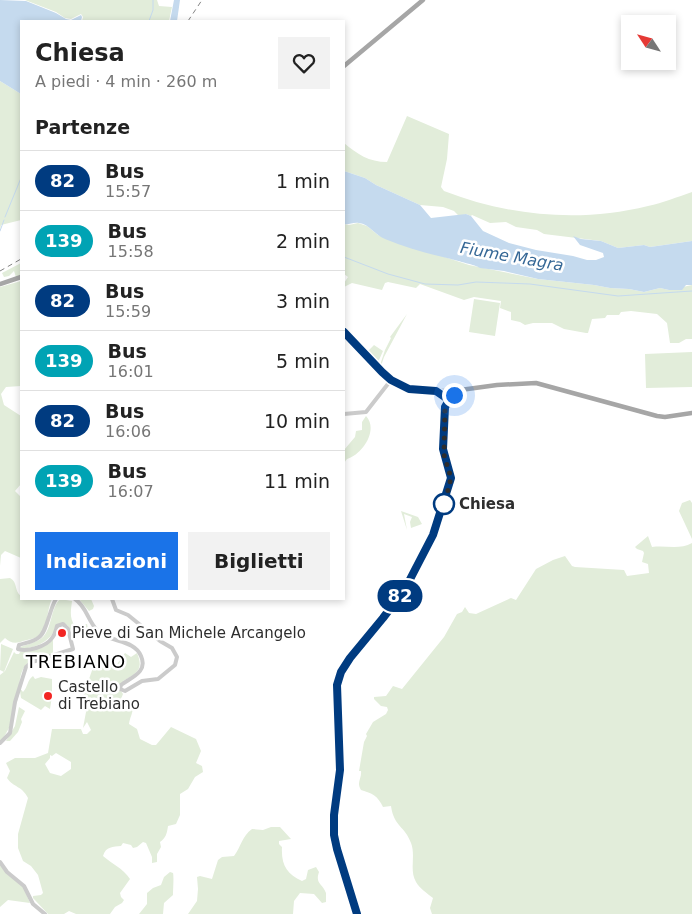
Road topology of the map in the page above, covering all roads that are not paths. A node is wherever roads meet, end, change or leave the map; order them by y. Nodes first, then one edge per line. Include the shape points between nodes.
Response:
1 (423, 0) edge
2 (345, 65) edge
3 (20, 277) edge
4 (0, 284) edge
5 (345, 333) edge
6 (391, 380) junction
7 (453, 393) junction
8 (446, 396) junction
9 (692, 413) edge
10 (345, 414) edge
11 (55, 600) edge
12 (76, 600) edge
13 (112, 600) edge
14 (0, 743) edge
15 (0, 862) edge
16 (46, 914) edge
17 (357, 914) edge

1 - 2 main road
3 - 4 main road
5 - 6 main road
6 - 8 main road via 409,389 436,391
6 - 10 street via 366,412
7 - 8 main road
7 - 8 main road via 449,389
7 - 9 main road via 462,389 536,383 657,416
8 - 17 main road via 444,455 451,478 433,535 405,589 350,658 337,685 340,770 334,835
11 - 14 street via 43,634 17,648 23,650 46,644 52,639 57,626 63,624 73,649 32,662 26,667 10,733
12 - 13 street via 99,632 130,645 140,653 142,670 121,685 120,689 125,691 142,681 158,679 175,665 177,658 172,648 128,615 116,610
15 - 16 street via 24,886 33,904

